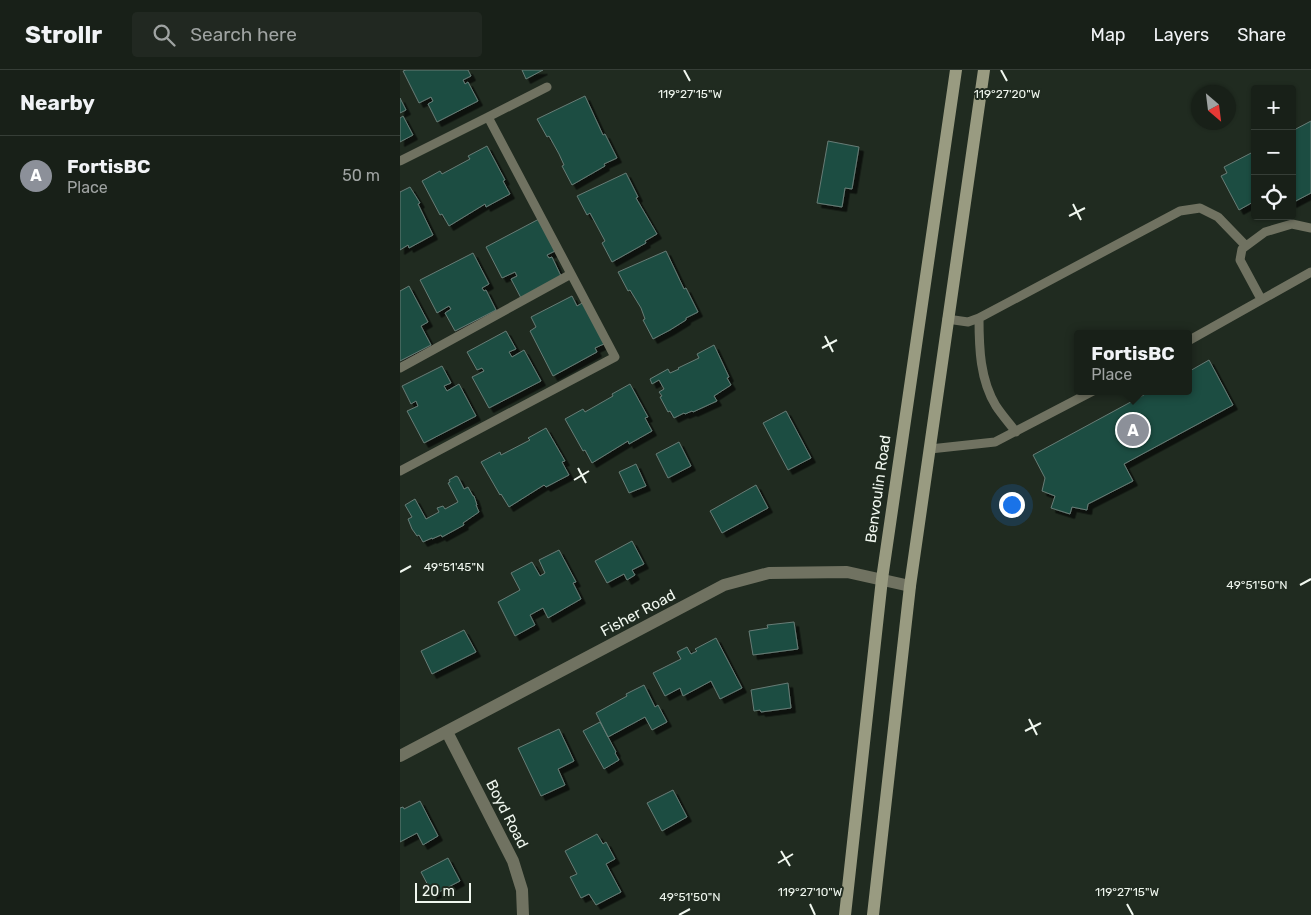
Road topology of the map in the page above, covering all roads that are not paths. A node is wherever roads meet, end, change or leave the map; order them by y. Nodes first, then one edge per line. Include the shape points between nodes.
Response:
1 (956, 70) edge
2 (984, 70) edge
3 (547, 86) dead end
4 (488, 117) junction
5 (400, 161) edge
6 (1311, 228) edge
7 (1246, 246) junction
8 (1311, 272) edge
9 (571, 274) junction
10 (1261, 298) junction
11 (948, 318) junction
12 (979, 318) junction
13 (1192, 339) edge
14 (400, 368) edge
15 (1085, 395) edge
16 (1016, 432) junction
17 (930, 449) junction
18 (400, 472) edge
19 (882, 579) junction
20 (910, 586) junction
21 (447, 732) junction
22 (400, 756) edge
23 (523, 915) edge
24 (845, 915) edge
25 (872, 915) edge

1 - 19 main road, Benvoulin Road
2 - 11 main road
3 - 4 lane
4 - 5 lane
4 - 9 lane
6 - 7 lane via 1292,224 1265,232
7 - 10 lane via 1240,260
7 - 12 lane via 1218,217 1200,208 1180,211
8 - 10 lane
9 - 14 lane
9 - 18 lane via 615,357
10 - 13 lane
11 - 12 lane via 968,322
11 - 17 main road
12 - 16 lane via 984,378 996,406
15 - 16 lane
16 - 17 lane via 995,442
17 - 20 main road
19 - 20 street, Fisher Road
19 - 21 street, Fisher Road via 847,572 770,573 724,586
19 - 24 main road, Benvoulin Road
20 - 25 main road
21 - 22 street, Fisher Road
21 - 23 street, Boyd Road via 513,861 522,890

